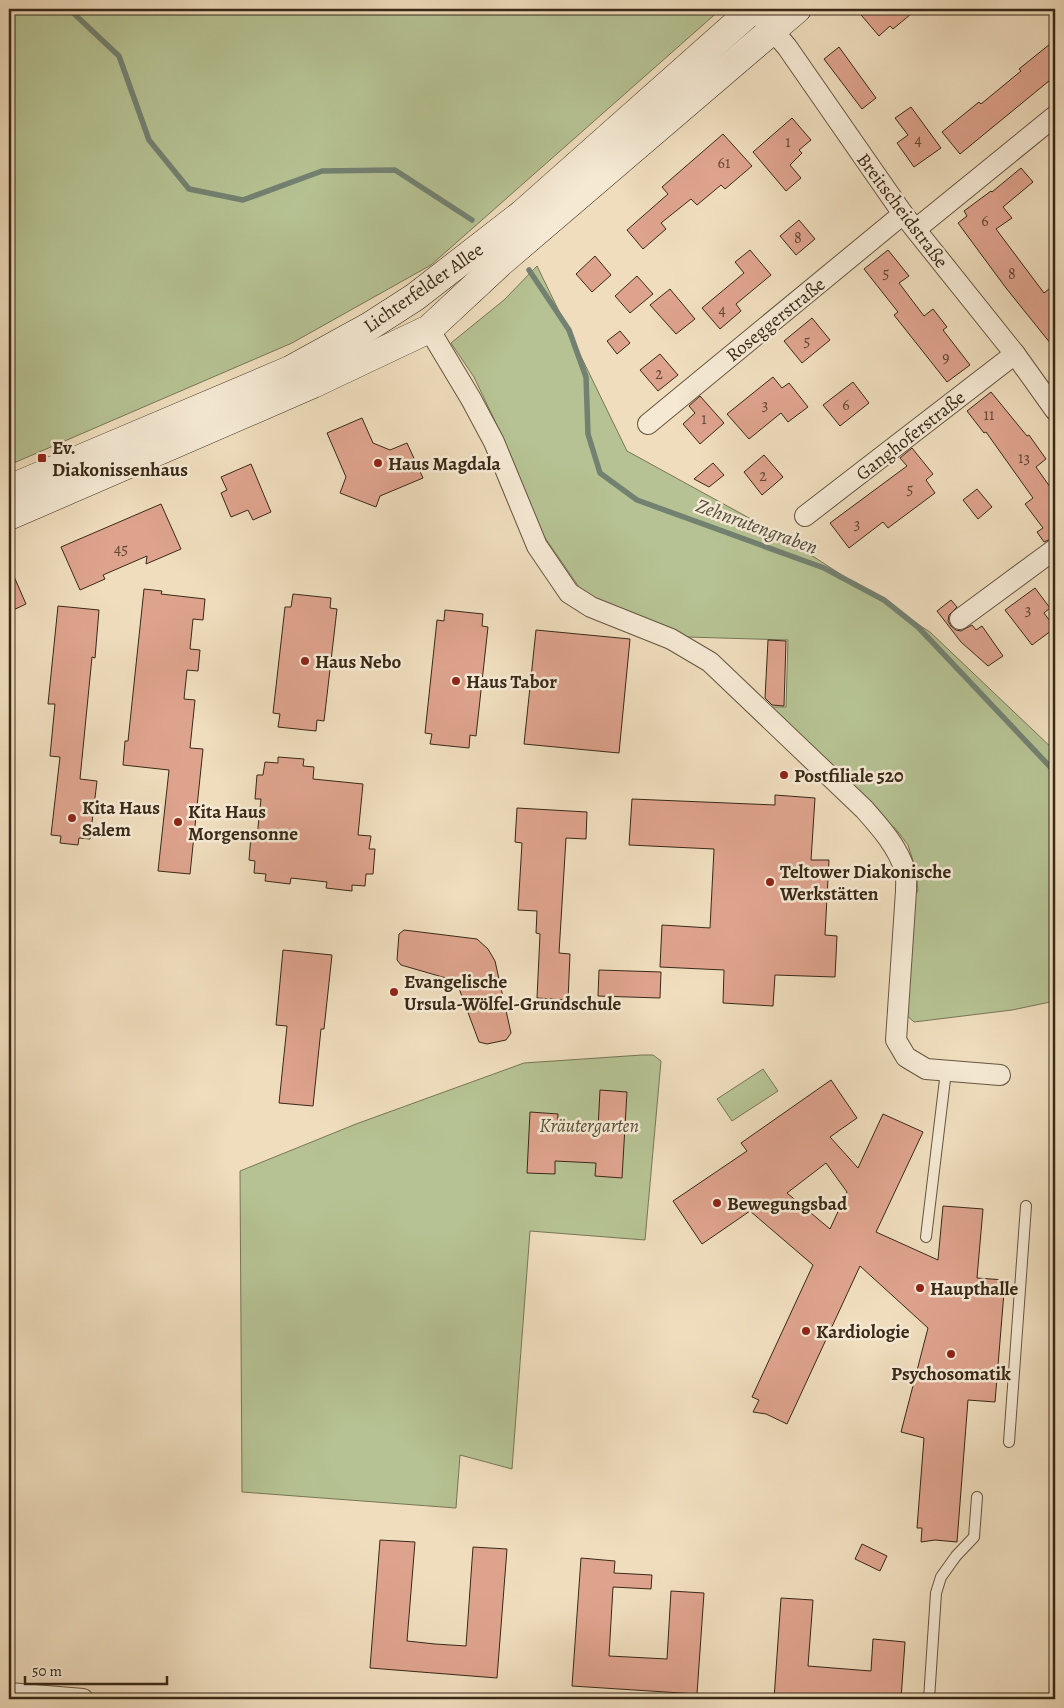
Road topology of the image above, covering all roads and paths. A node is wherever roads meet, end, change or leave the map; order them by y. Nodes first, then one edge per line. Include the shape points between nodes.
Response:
1 (753, 9) edge
2 (797, 9) edge
3 (773, 30) junction
4 (1055, 116) edge
5 (909, 222) junction
6 (429, 329) junction
7 (1015, 354) junction
8 (1055, 410) edge
9 (648, 424) dead end
10 (9, 489) edge
11 (9, 516) edge
12 (805, 516) dead end
13 (1055, 549) edge
14 (960, 619) dead end
15 (946, 1071) junction
16 (1000, 1075) dead end
17 (1026, 1206) dead end
18 (926, 1237) dead end
19 (1010, 1442) dead end
20 (977, 1497) dead end
21 (9, 1693) edge
22 (31, 1697) edge
23 (83, 1699) edge
24 (929, 1699) edge

1 - 3 street, Breitscheidstraße
1 - 10 main road, Lichterfelder Allee via 522,214 416,297 290,370
2 - 3 main road, Lichterfelder Allee
3 - 5 street, Breitscheidstraße
3 - 6 main road, Lichterfelder Allee via 501,262
4 - 5 street, Roseggerstraße
5 - 7 street, Breitscheidstraße
5 - 9 street, Roseggerstraße
6 - 11 main road, Lichterfelder Allee via 313,384
6 - 15 street, Lichterfelder Allee via 494,442 538,546 569,593 591,607 671,639 710,662 864,809 895,848 905,872 906,891 896,1040 906,1057 926,1069
7 - 8 street, Breitscheidstraße
7 - 12 street, Ganghoferstraße
13 - 14 street
15 - 16 street, Lichterfelder Allee
15 - 18 lane
17 - 19 lane
20 - 24 lane via 974,1537 941,1577 936,1592
21 - 22 street
22 - 23 street

